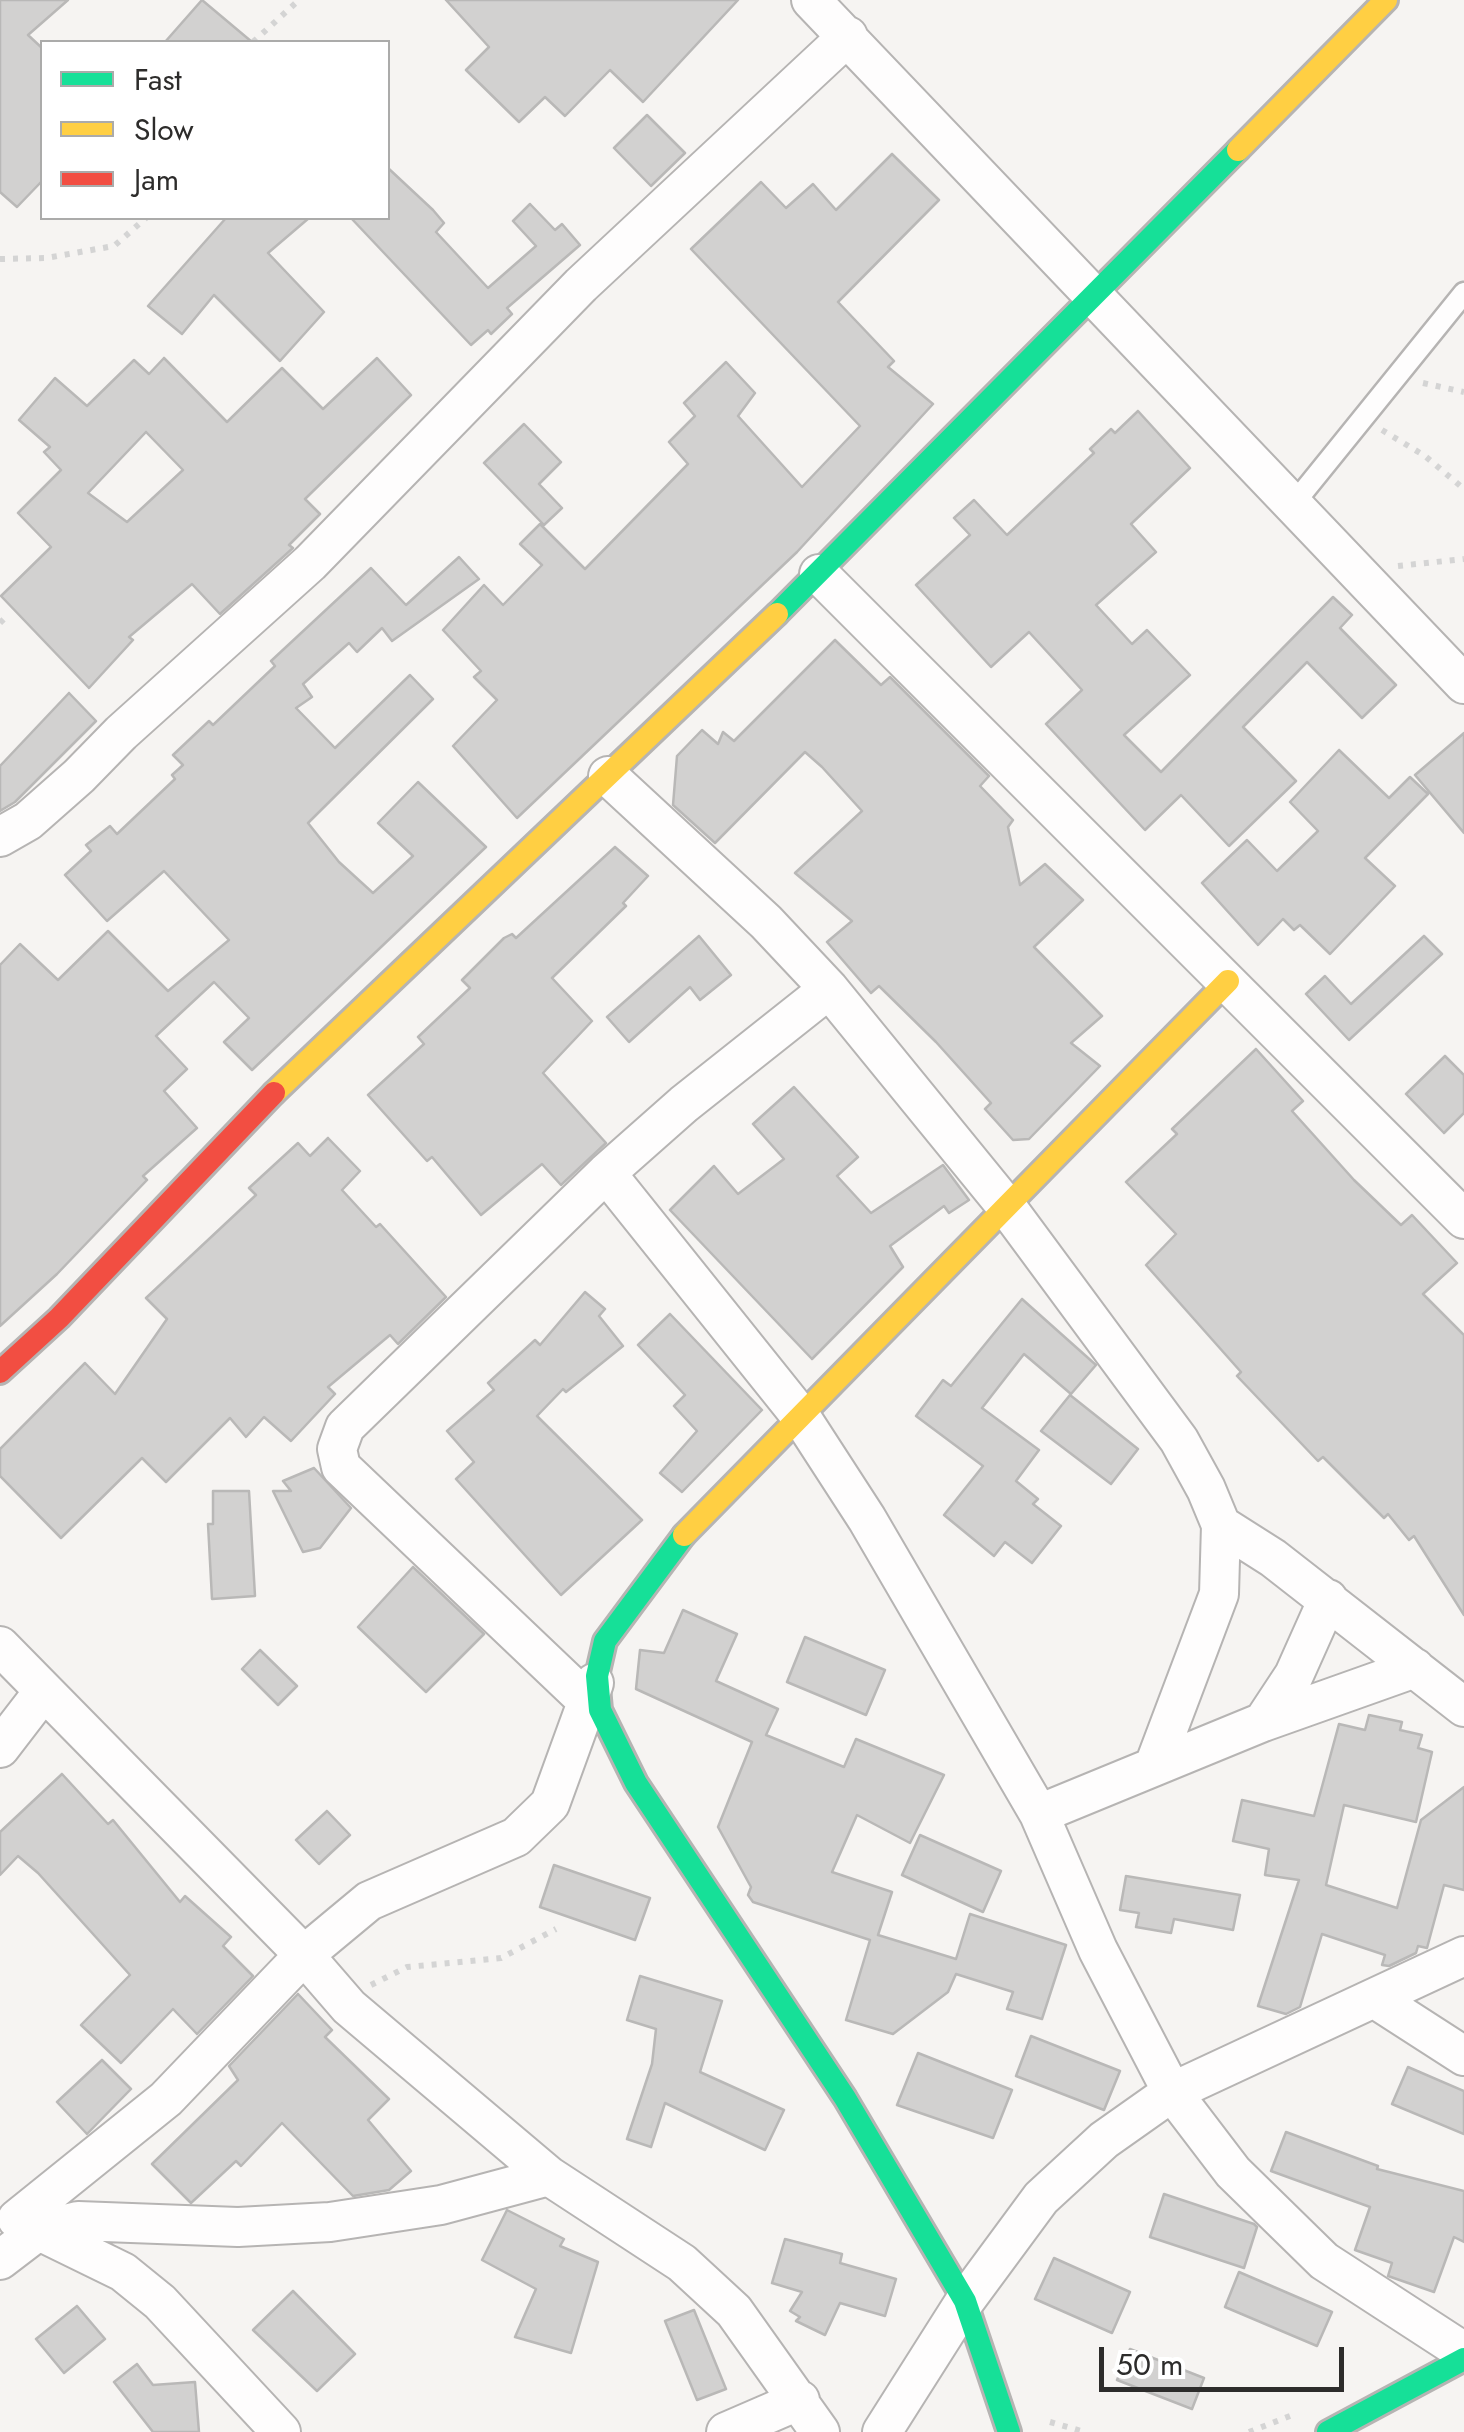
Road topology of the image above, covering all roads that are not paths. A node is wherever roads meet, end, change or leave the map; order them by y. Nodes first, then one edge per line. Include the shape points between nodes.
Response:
1 (812, 0) edge
2 (1386, 0) edge
3 (848, 36) junction
4 (1464, 293) edge
5 (1092, 298) junction
6 (1290, 507) junction
7 (819, 574) junction
8 (1464, 684) edge
9 (608, 776) junction
10 (0, 838) edge
11 (1228, 981) junction
12 (830, 989) junction
13 (606, 1173) junction
14 (1006, 1206) junction
15 (1460, 1207) edge
16 (0, 1372) edge
17 (799, 1414) junction
18 (1220, 1525) junction
19 (1328, 1599) junction
20 (0, 1646) edge
21 (1414, 1668) junction
22 (592, 1689) junction
23 (43, 1692) junction
24 (1464, 1707) edge
25 (1264, 1722) junction
26 (0, 1748) edge
27 (1154, 1766) junction
28 (1039, 1814) junction
29 (304, 1955) junction
30 (1464, 1956) edge
31 (1377, 2000) junction
32 (1464, 2056) edge
33 (1172, 2092) junction
34 (548, 2176) junction
35 (18, 2217) edge
36 (0, 2260) edge
37 (965, 2300) junction
38 (1464, 2352) edge
39 (1464, 2359) edge
40 (810, 2416) edge
41 (281, 2432) edge
42 (726, 2432) edge
43 (882, 2432) edge
44 (1009, 2432) edge
45 (1328, 2432) edge

1 - 3 street
2 - 5 street
3 - 5 street
3 - 10 street via 581,286 310,563 79,776
4 - 6 lane
5 - 6 street
5 - 7 street
6 - 8 street
7 - 9 street
7 - 11 street
9 - 12 street
9 - 16 street via 268,1099
11 - 14 street
11 - 15 street
12 - 13 street
12 - 14 street
13 - 17 street
13 - 22 street via 366,1402 345,1427 338,1449 341,1467
14 - 17 street
14 - 18 street via 1179,1440
17 - 22 street via 646,1581 605,1641
17 - 28 street
18 - 19 street
18 - 27 street via 1220,1594
19 - 21 street
19 - 25 street
20 - 23 street
21 - 24 street
21 - 25 street
22 - 29 street via 550,1804 516,1837 369,1901
22 - 37 street via 636,1783 846,2098
23 - 26 street
23 - 29 street
25 - 27 street
27 - 28 street
28 - 33 street via 1098,1950
29 - 34 street via 349,2006
29 - 35 street via 166,2100
30 - 31 street
31 - 32 street
31 - 33 street
33 - 37 street via 1104,2140 1041,2198
33 - 38 street via 1233,2172 1324,2261
34 - 35 street via 441,2205 330,2222 238,2226
34 - 40 street via 682,2263 734,2312
35 - 36 street
35 - 41 street via 123,2272 160,2302
37 - 43 street
37 - 44 street
39 - 45 street
40 - 42 street

